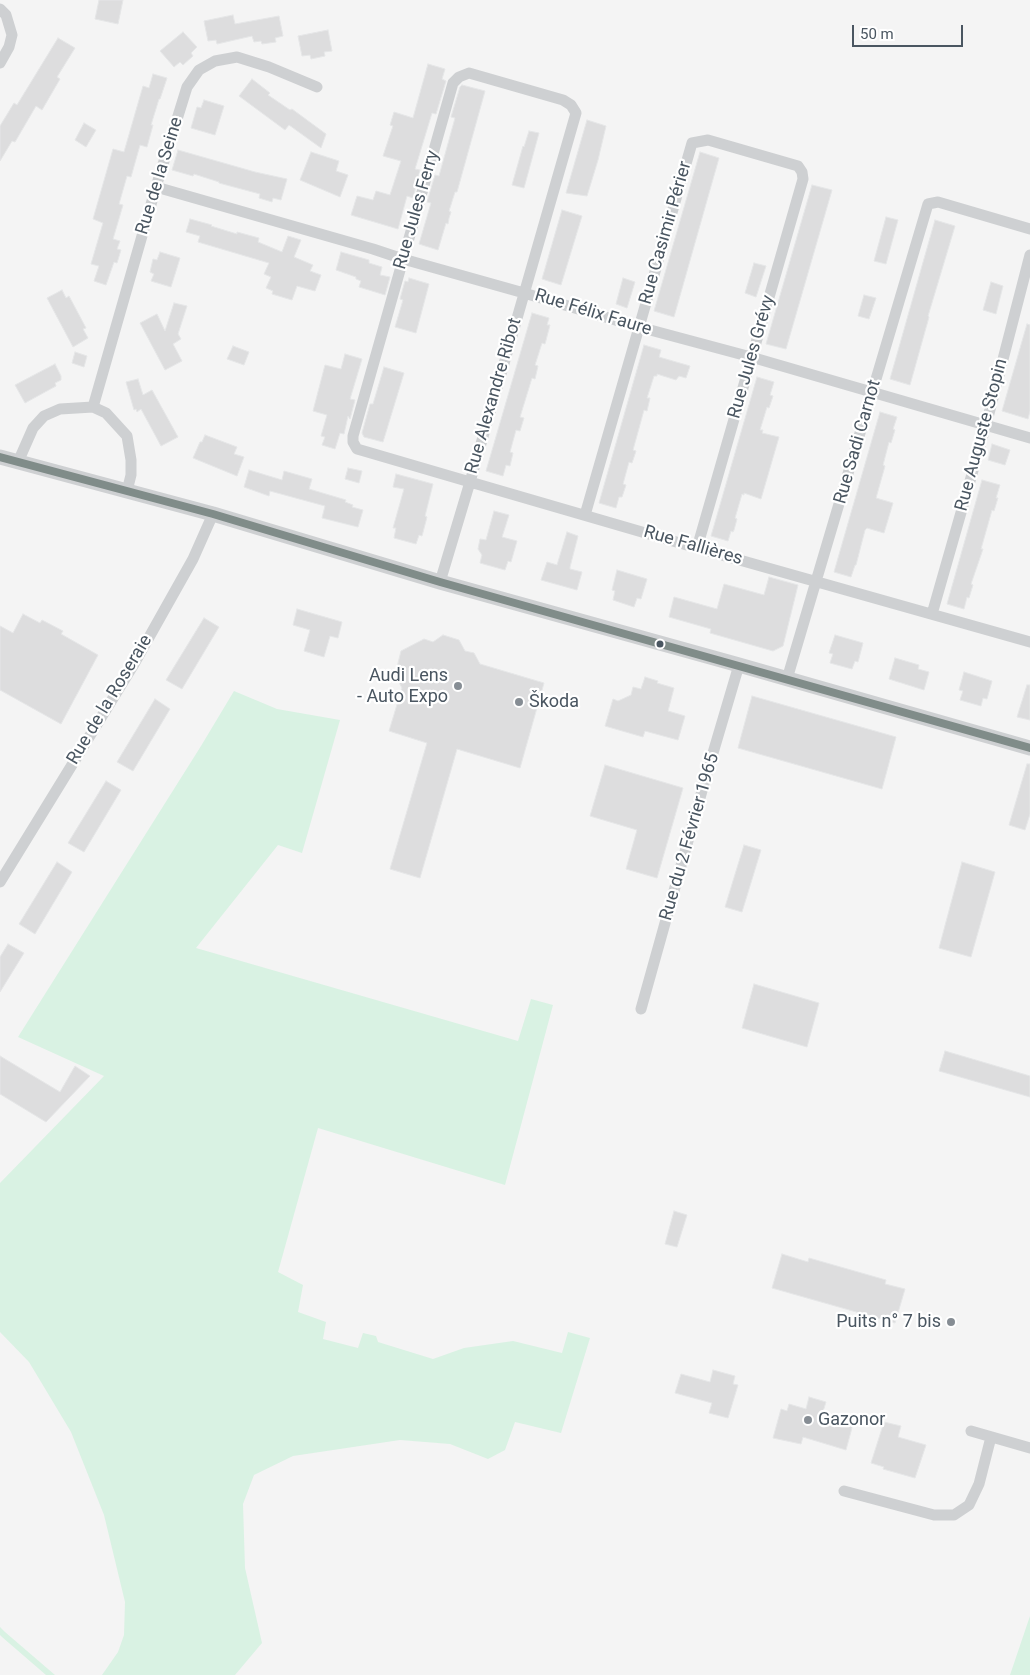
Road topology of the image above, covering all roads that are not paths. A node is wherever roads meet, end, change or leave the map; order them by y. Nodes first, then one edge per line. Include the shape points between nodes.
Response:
1 (0, 10) edge
2 (0, 63) edge
3 (317, 87) dead end
4 (563, 100) joint
5 (798, 166) joint
6 (156, 187) junction
7 (1030, 228) edge
8 (1030, 255) edge
9 (403, 259) junction
10 (524, 293) junction
11 (639, 327) junction
12 (752, 357) junction
13 (872, 393) junction
14 (93, 407) junction
15 (986, 425) junction
16 (1030, 438) edge
17 (357, 448) joint
18 (0, 457) edge
19 (18, 462) junction
20 (470, 482) junction
21 (127, 491) junction
22 (213, 514) junction
23 (585, 515) junction
24 (697, 548) junction
25 (817, 581) junction
26 (440, 582) junction
27 (932, 614) junction
28 (1030, 642) edge
29 (739, 664) junction
30 (787, 679) junction
31 (1030, 748) edge
32 (0, 882) edge
33 (641, 1009) dead end
34 (971, 1431) dead end
35 (991, 1437) junction
36 (1030, 1448) edge
37 (844, 1491) dead end

1 - 2 street via 6,15 12,35
3 - 6 street, Rue de la Seine via 237,57 215,61 199,70 187,87
4 - 9 street, Rue Jules Ferry via 469,73 459,77 453,83
4 - 10 street, Rue Alexandre Ribot via 576,113
5 - 11 street, Rue Casimir Périer via 708,140 692,144
5 - 12 street, Rue Jules Grévy via 803,179
6 - 9 street, Rue Félix Faure
6 - 14 street, Rue de la Seine
7 - 13 street, Rue Sadi Carnot via 938,202 928,204
8 - 15 street, Rue Auguste Stopin
9 - 10 street, Rue Félix Faure
9 - 17 street, Rue Jules Ferry via 353,436
10 - 11 street, Rue Félix Faure
10 - 20 street, Rue Alexandre Ribot
11 - 12 street, Rue Félix Faure
11 - 23 street, Rue Casimir Périer
12 - 13 street, Rue Félix Faure
12 - 24 street, Rue Jules Grévy
13 - 15 street, Rue Félix Faure
13 - 25 street, Rue Sadi Carnot
14 - 19 street via 60,408 44,416 33,428
14 - 21 street via 106,413 127,436 131,475
15 - 16 street, Rue Félix Faure
15 - 27 street, Rue Auguste Stopin
17 - 20 street, Rue Fallières
18 - 19 street
19 - 21 street
20 - 23 street, Rue Fallières
20 - 26 street, Rue Alexandre Ribot
21 - 22 street
22 - 26 street
22 - 32 street, Rue de la Roseraie via 193,559 134,664
23 - 24 street, Rue Fallières
24 - 25 street, Rue Fallières
25 - 27 street, Rue Fallières
25 - 30 street, Rue Sadi Carnot
26 - 29 street
27 - 28 street, Rue Fallières
29 - 30 street
29 - 33 street, Rue du 2 Février 1965
30 - 31 street
34 - 35 street
35 - 36 street
35 - 37 street via 979,1484 969,1505 954,1515 934,1515

